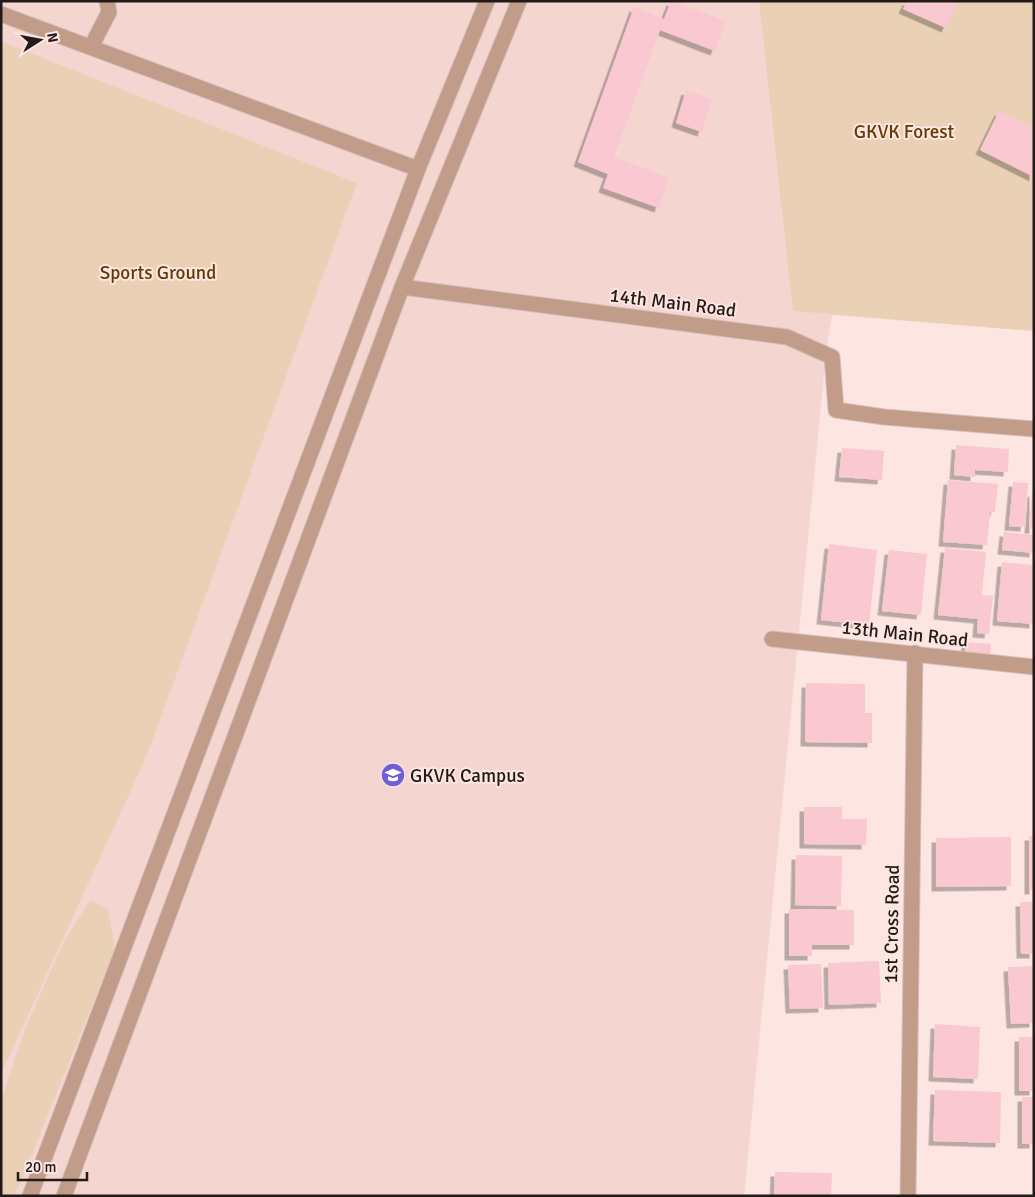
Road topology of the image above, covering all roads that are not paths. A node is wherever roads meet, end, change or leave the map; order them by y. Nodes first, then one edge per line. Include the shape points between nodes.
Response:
1 (107, 1) edge
2 (487, 1) edge
3 (519, 1) edge
4 (1, 14) edge
5 (91, 47) junction
6 (418, 169) junction
7 (402, 286) junction
8 (1034, 429) edge
9 (772, 639) dead end
10 (915, 654) junction
11 (1034, 667) edge
12 (30, 1196) edge
13 (64, 1196) edge
14 (908, 1196) edge

1 - 5 street via 109,12
2 - 6 street
3 - 7 street
4 - 5 street
5 - 6 street
6 - 12 street
7 - 8 street, 14th Main Road via 787,337 832,357 836,410
7 - 13 street
9 - 10 street, 13th Main Road
10 - 11 street, 13th Main Road
10 - 14 street, 1st Cross Road

